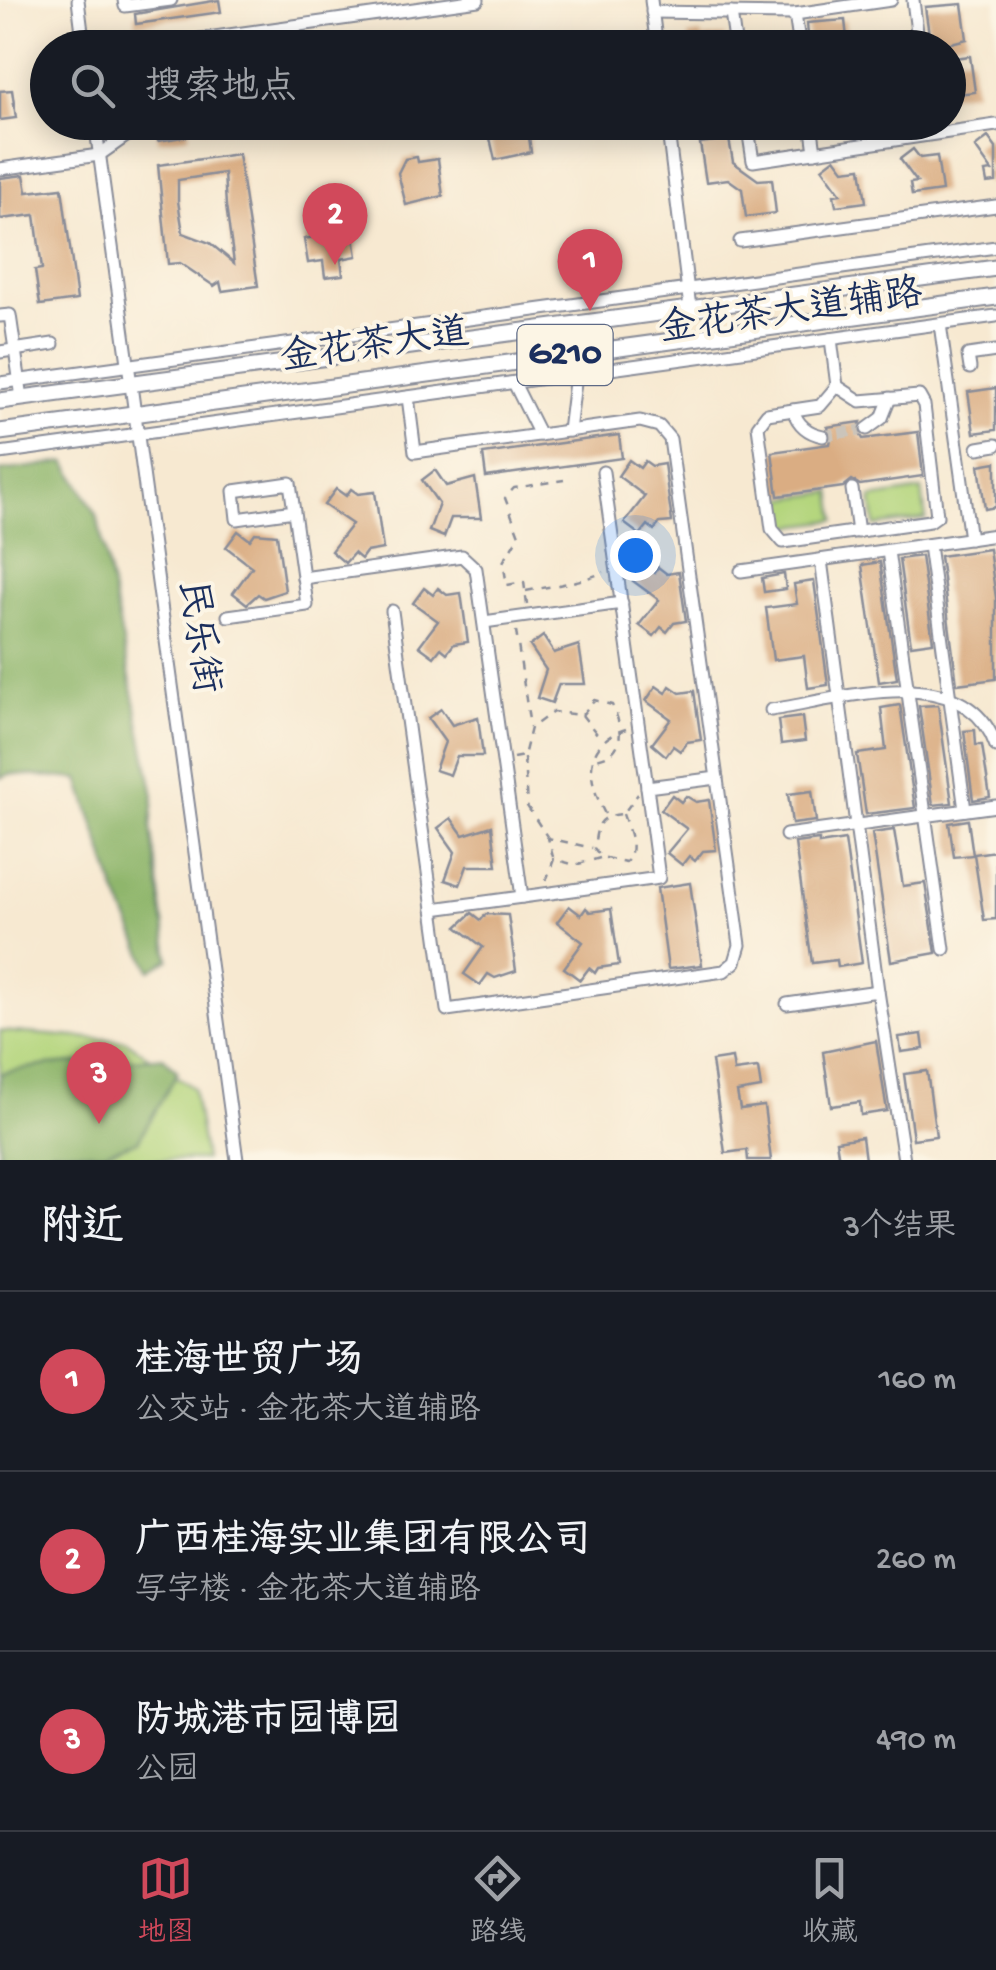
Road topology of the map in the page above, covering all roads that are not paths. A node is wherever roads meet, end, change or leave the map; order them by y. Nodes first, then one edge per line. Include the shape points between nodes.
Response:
1 (78, 0) edge
2 (124, 0) edge
3 (171, 0) edge
4 (478, 0) edge
5 (891, 0) edge
6 (912, 0) edge
7 (140, 2) edge
8 (652, 6) edge
9 (730, 13) junction
10 (795, 14) junction
11 (82, 30) edge
12 (264, 30) edge
13 (733, 30) edge
14 (797, 30) edge
15 (916, 30) edge
16 (996, 125) edge
17 (966, 127) edge
18 (97, 140) edge
19 (120, 140) edge
20 (668, 140) edge
21 (750, 140) edge
22 (813, 140) edge
23 (875, 140) edge
24 (815, 152) junction
25 (99, 155) junction
26 (0, 169) edge
27 (996, 206) edge
28 (740, 241) dead end
29 (996, 247) edge
30 (996, 268) edge
31 (688, 289) junction
32 (996, 297) edge
33 (690, 308) junction
34 (888, 310) junction
35 (0, 316) edge
36 (996, 316) edge
37 (940, 324) junction
38 (891, 330) junction
39 (831, 339) junction
40 (53, 344) dead end
41 (15, 350) junction
42 (996, 351) edge
43 (0, 352) edge
44 (128, 365) junction
45 (970, 368) dead end
46 (576, 374) junction
47 (20, 380) junction
48 (514, 382) junction
49 (0, 383) edge
50 (130, 383) junction
51 (838, 386) junction
52 (408, 397) junction
53 (22, 398) junction
54 (890, 398) junction
55 (0, 402) edge
56 (793, 410) junction
57 (135, 414) junction
58 (866, 430) tunnel mouth
59 (569, 431) junction
60 (0, 432) edge
61 (138, 434) junction
62 (540, 435) junction
63 (823, 436) dead end
64 (996, 445) edge
65 (978, 448) dead end
66 (0, 453) edge
67 (603, 472) dead end
68 (852, 489) dead end
69 (294, 511) junction
70 (858, 532) junction
71 (996, 536) edge
72 (970, 539) junction
73 (928, 545) junction
74 (888, 550) junction
75 (821, 560) junction
76 (741, 571) dead end
77 (303, 578) junction
78 (622, 603) junction
79 (392, 611) dead end
80 (228, 616) dead end
81 (484, 622) junction
82 (908, 689) junction
83 (950, 698) junction
84 (841, 699) junction
85 (770, 710) dead end
86 (996, 746) edge
87 (717, 778) junction
88 (647, 787) junction
89 (996, 806) edge
90 (966, 810) junction
91 (925, 816) junction
92 (858, 825) junction
93 (786, 835) dead end
94 (522, 896) junction
95 (433, 909) junction
96 (944, 949) dead end
97 (878, 990) junction
98 (787, 1004) dead end
99 (237, 1160) edge
100 (904, 1160) edge

1 - 11 street
2 - 7 street via 125,6
3 - 7 street
4 - 12 street
5 - 10 street
6 - 15 street
8 - 9 street
9 - 10 street
9 - 13 street
10 - 14 street
16 - 17 street
18 - 25 street, 民乐街
19 - 25 street
20 - 31 street
21 - 24 street via 753,161
22 - 24 street
23 - 24 street
25 - 26 street
25 - 44 street, 民乐街
27 - 28 street
29 - 31 street, 金花茶大道辅路
30 - 33 highway, 金花茶大道 / G210
31 - 33 street
31 - 44 street, 金花茶大道辅路
32 - 34 highway, 金花茶大道 / G210
33 - 50 highway, 金花茶大道 / G210
34 - 38 highway
34 - 57 highway, 金花茶大道 / G210
35 - 41 street via 10,315
36 - 37 street, 金花茶大道辅路
37 - 38 street, 金花茶大道辅路
37 - 72 street
38 - 39 street, 金花茶大道辅路
39 - 46 street, 金花茶大道辅路
39 - 51 street
40 - 41 street
41 - 43 street
41 - 47 street
42 - 45 street via 968,354
44 - 47 street, 金花茶大道辅路
44 - 50 street, 民乐街
46 - 48 street, 金花茶大道辅路
46 - 59 street
47 - 49 street, 金花茶大道辅路
47 - 53 street
48 - 52 street, 金花茶大道辅路
48 - 62 street
50 - 53 highway, 金花茶大道 / G210
50 - 57 street, 民乐街
51 - 54 street via 860,401
51 - 56 street via 820,406
52 - 61 street, 金花茶大道辅路
52 - 62 street via 415,452
53 - 55 highway, 金花茶大道 / G210
54 - 58 street via 882,418
54 - 70 street via 911,394 924,405 936,516
56 - 63 street via 796,422
56 - 70 street via 767,414 758,426 776,537 784,542
57 - 60 highway, 金花茶大道 / G210
57 - 61 street, 民乐街
59 - 62 street
59 - 87 street via 640,421 659,426 670,439
61 - 66 street, 金花茶大道辅路
61 - 99 street, 民乐街
64 - 65 street
67 - 78 street
68 - 70 street
69 - 69 street via 290,483 234,491 238,519
69 - 77 street
71 - 72 street
72 - 73 street
73 - 74 street
73 - 83 street
74 - 75 street
74 - 82 street
75 - 76 street
75 - 84 street
77 - 80 street via 307,605
77 - 81 street via 462,556 476,568
78 - 81 street
78 - 88 street
79 - 95 street
81 - 94 street
82 - 83 street
82 - 84 street
82 - 91 street
83 - 86 street via 973,711
83 - 90 street
84 - 85 street
84 - 92 street
87 - 88 street
87 - 95 street via 740,945 724,971 447,1010
88 - 94 street via 660,878
89 - 90 street
90 - 91 street
91 - 92 street
91 - 96 street
92 - 93 street
92 - 97 street
94 - 95 street
97 - 98 street
97 - 100 street

